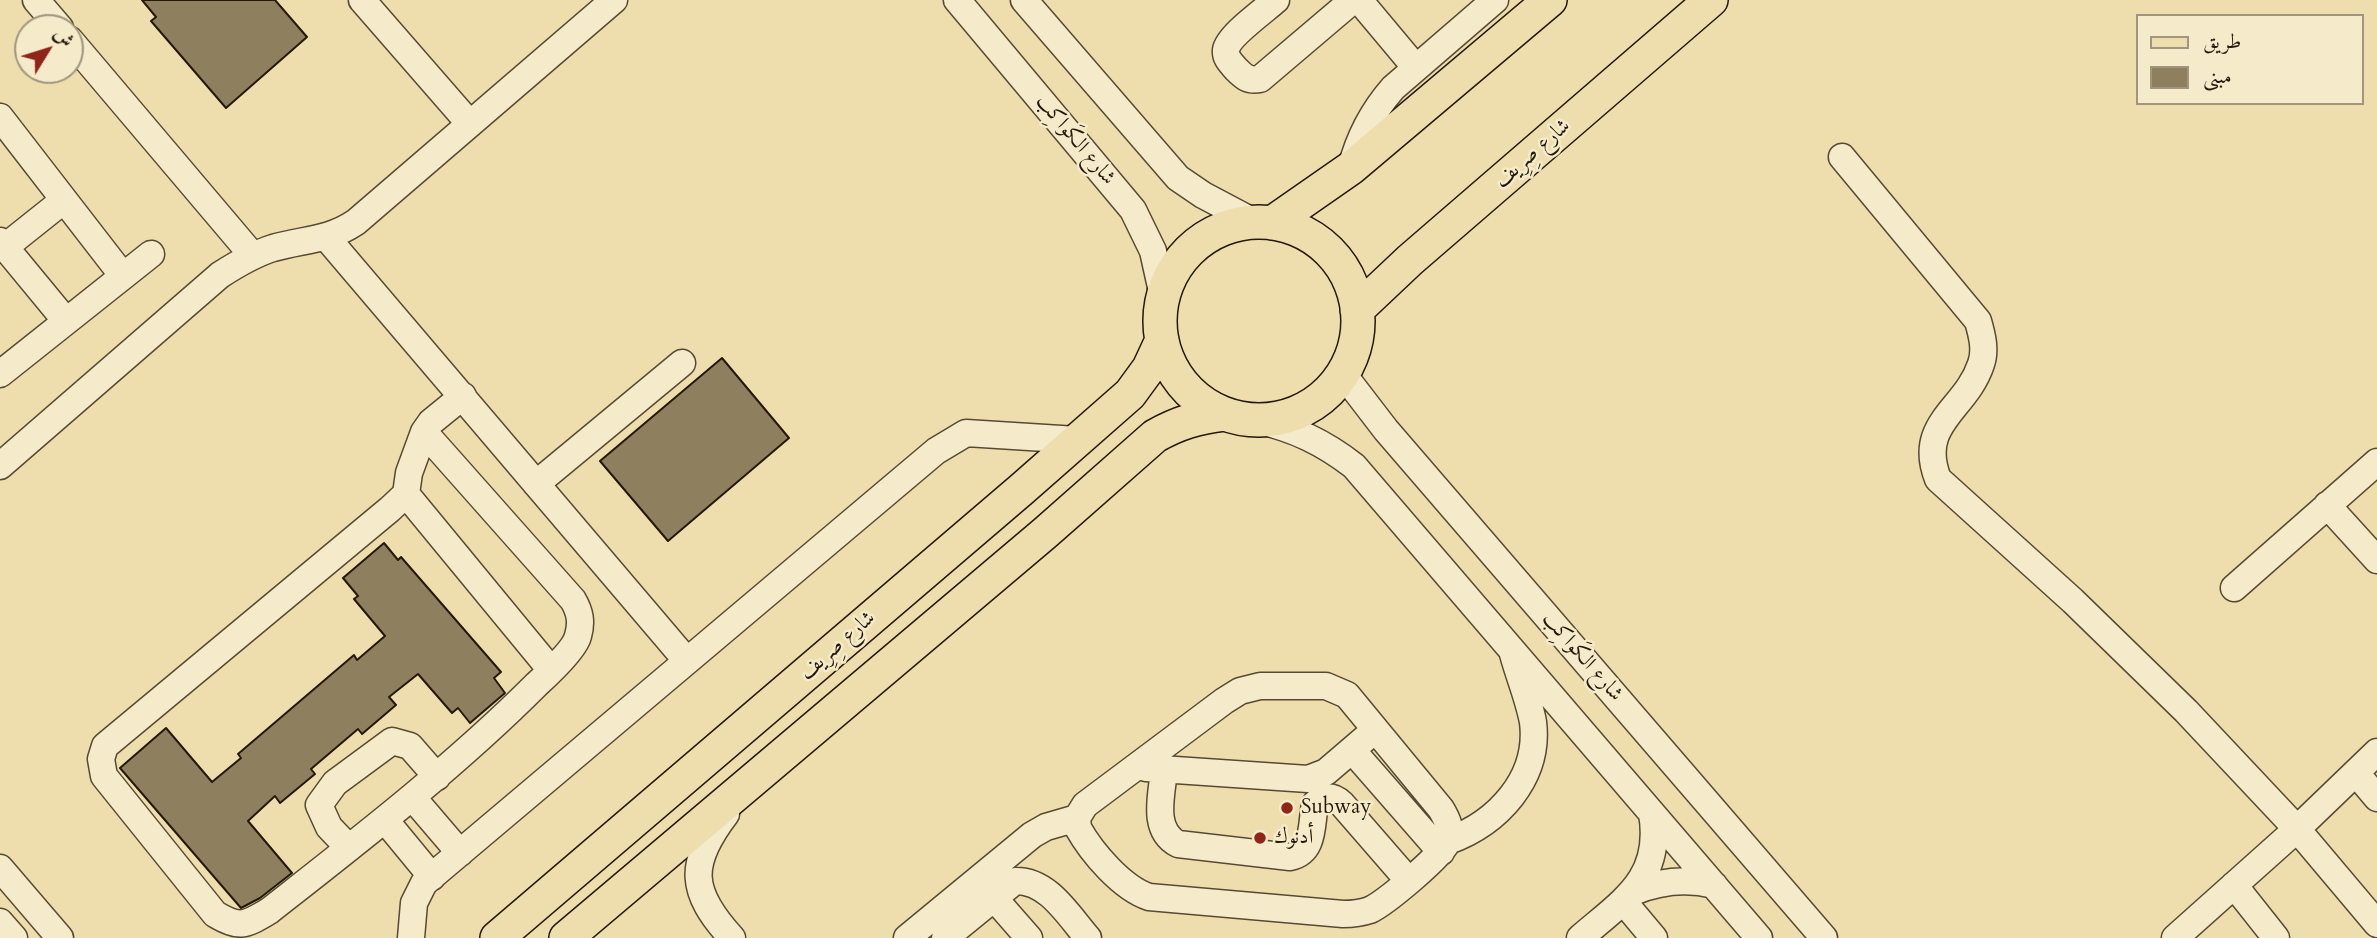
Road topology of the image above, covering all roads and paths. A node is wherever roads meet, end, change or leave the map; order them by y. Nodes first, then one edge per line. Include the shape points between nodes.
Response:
1 (36, 0) edge
2 (362, 0) edge
3 (614, 0) edge
4 (957, 0) edge
5 (1024, 0) edge
6 (1276, 0) edge
7 (1353, 0) edge
8 (1359, 0) edge
9 (1495, 0) edge
10 (1550, 0) edge
11 (1711, 0) edge
12 (48, 14) edge
13 (84, 57) edge
14 (1416, 68) junction
15 (0, 117) edge
16 (470, 124) junction
17 (1842, 157) dead end
18 (1351, 168) junction
19 (64, 200) junction
20 (1263, 223) junction
21 (327, 238) junction
22 (3, 244) edge
23 (151, 254) dead end
24 (253, 256) junction
25 (123, 276) junction
26 (1163, 296) junction
27 (1357, 310) junction
28 (66, 321) junction
29 (1162, 340) junction
30 (682, 363) dead end
31 (0, 374) edge
32 (1343, 374) junction
33 (463, 396) junction
34 (1224, 414) junction
35 (1257, 421) junction
36 (424, 432) junction
37 (1077, 440) junction
38 (2377, 462) edge
39 (0, 466) edge
40 (536, 484) junction
41 (406, 494) junction
42 (2328, 505) junction
43 (2377, 560) edge
44 (2234, 588) dead end
45 (1510, 646) junction
46 (687, 661) junction
47 (551, 670) junction
48 (1375, 730) junction
49 (1353, 750) junction
50 (2371, 759) edge
51 (1136, 767) junction
52 (1164, 770) junction
53 (437, 777) junction
54 (751, 781) junction
55 (413, 798) junction
56 (2377, 798) edge
57 (1652, 813) junction
58 (1077, 818) junction
59 (385, 820) junction
60 (2297, 829) junction
61 (1445, 847) junction
62 (349, 848) junction
63 (460, 853) junction
64 (0, 868) edge
65 (432, 877) junction
66 (1408, 880) junction
67 (1714, 885) junction
68 (2234, 885) junction
69 (1628, 897) junction
70 (994, 898) junction
71 (0, 922) edge
72 (2377, 924) edge
73 (947, 937) edge
74 (14, 938) edge
75 (60, 938) edge
76 (411, 938) edge
77 (497, 938) edge
78 (566, 938) edge
79 (732, 938) edge
80 (907, 938) edge
81 (1029, 938) edge
82 (1088, 938) edge
83 (1580, 938) edge
84 (1654, 938) edge
85 (1759, 938) edge
86 (1824, 938) edge
87 (2175, 938) edge
88 (2277, 938) edge

1 - 12 street
2 - 16 street
3 - 16 street
4 - 26 street, شارع الكَواكِب via 1133,210 1153,251
5 - 20 street via 1178,178
6 - 7 street via 1226,49 1227,59 1252,80 1260,79
8 - 14 street
9 - 14 street
10 - 18 main road
11 - 27 main road, شارع صِرِيف
13 - 24 street
14 - 18 street via 1392,88 1370,117
15 - 19 street
16 - 21 street via 356,222
17 - 60 street via 1978,321 1984,342 1982,363 1931,445 1931,463 1938,479 2186,711
18 - 20 main road
19 - 22 street
19 - 25 street
20 - 26 main road via 1233,226 1196,244 1170,277
20 - 27 main road via 1297,230 1320,244 1338,262 1351,285
21 - 24 street
21 - 33 street
22 - 28 street
23 - 25 street
24 - 39 street via 220,275
25 - 28 street
26 - 29 main road
27 - 32 main road via 1357,332
28 - 31 street
29 - 34 main road via 1177,377 1206,405
29 - 37 main road, شارع صِرِيف via 1135,387
30 - 40 street
32 - 35 main road via 1327,394 1306,409
32 - 86 street, شارع الكَواكِب via 1412,461
33 - 36 street
33 - 40 street
34 - 35 main road
34 - 54 main road via 1176,424 1155,436
35 - 45 street via 1309,436 1354,466
36 - 41 street
36 - 47 street via 580,613 578,638
37 - 46 street via 966,433 936,451
37 - 77 main road, شارع صِرِيف
38 - 42 street
40 - 46 street
41 - 47 street
41 - 62 street via 105,747 101,759 104,776 215,914 232,924 250,922 269,911
42 - 43 street
42 - 44 street
45 - 57 street
45 - 61 street via 1532,720 1531,762 1510,799
46 - 63 street
47 - 53 street
48 - 49 street
48 - 51 street via 1347,695 1332,687 1250,688 1224,701
48 - 61 street via 1441,810 1449,828
49 - 52 street via 1326,772 1308,779
49 - 61 street
50 - 56 street
50 - 60 street
51 - 52 street
51 - 58 street via 1085,805
52 - 66 street via 1160,823 1178,844 1296,855 1310,841 1315,804 1331,797
53 - 55 street
53 - 62 street via 410,746 392,741 335,783 319,805 329,827
54 - 78 main road
54 - 79 street via 705,843 699,869 704,899
55 - 59 street
55 - 63 street
57 - 67 street
57 - 69 street via 1652,855
58 - 66 street via 1081,833 1118,878 1149,897 1358,913 1380,904
58 - 80 street via 1032,835
59 - 62 street
59 - 65 street
60 - 68 street
60 - 72 street
61 - 66 street
63 - 65 street
64 - 75 street
65 - 76 street via 414,903
67 - 69 street via 1673,881
67 - 85 street
68 - 87 street
68 - 88 street
69 - 83 street
69 - 84 street
70 - 73 street
70 - 81 street
70 - 82 street via 1015,881 1028,880 1045,889
71 - 74 street

